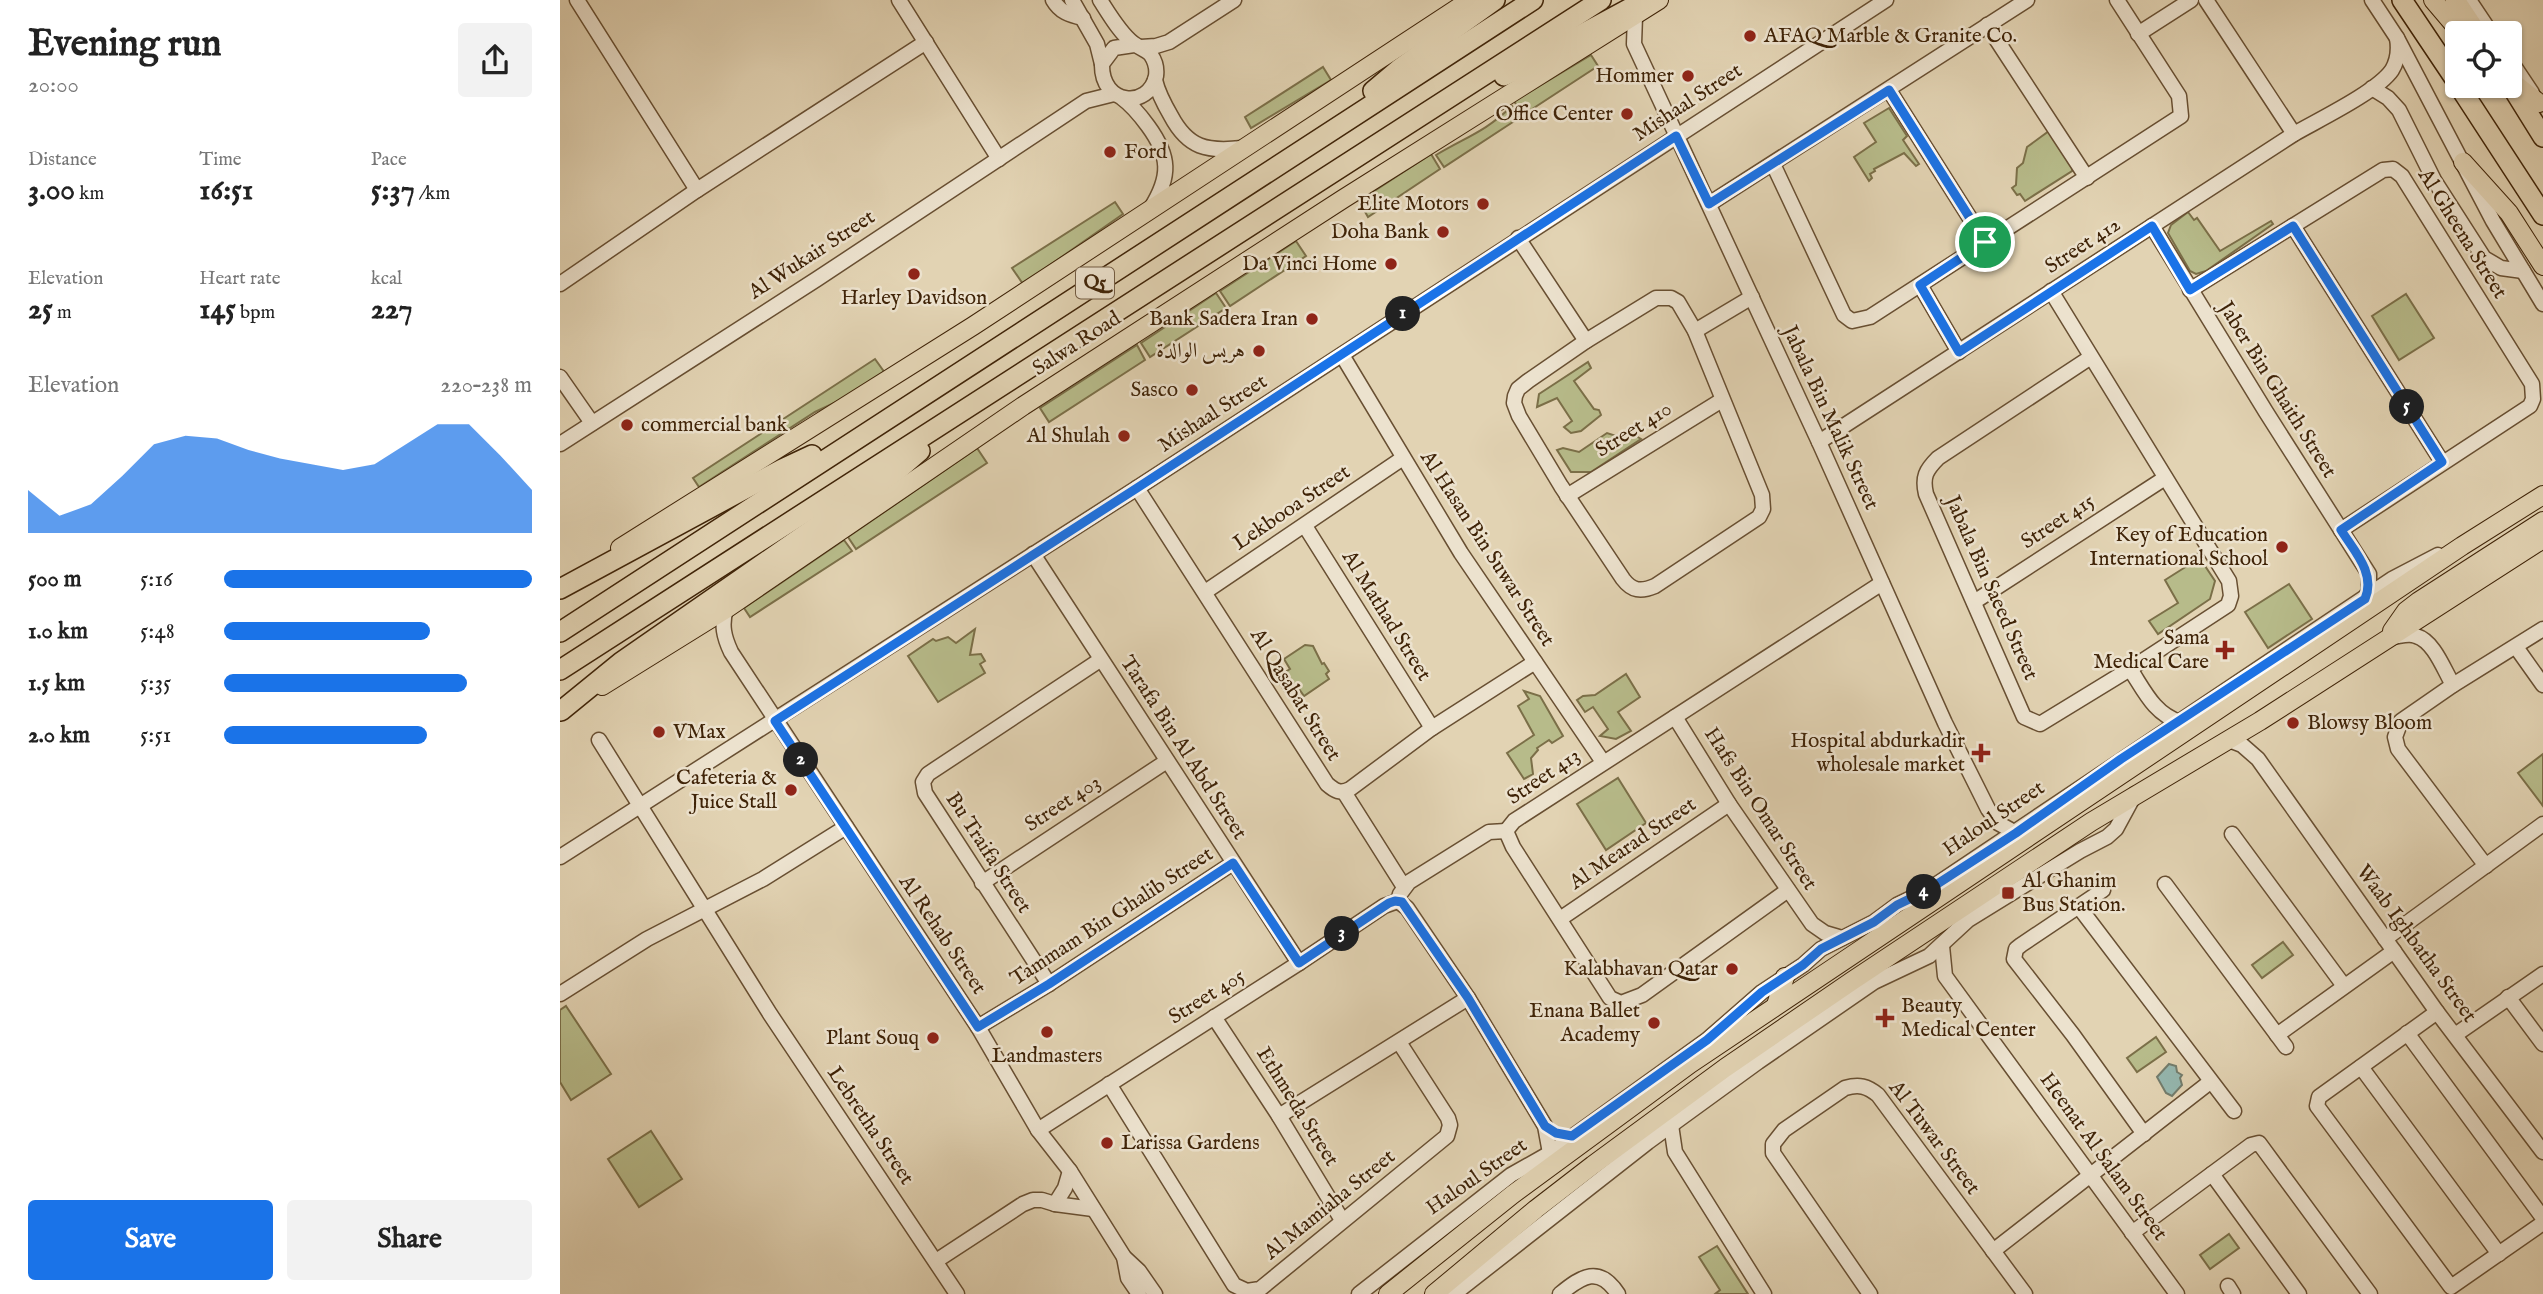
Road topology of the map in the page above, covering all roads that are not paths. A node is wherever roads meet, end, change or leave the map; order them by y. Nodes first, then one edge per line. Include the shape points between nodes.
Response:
1 (577, 0) edge
2 (899, 0) edge
3 (1053, 0) edge
4 (1072, 0) edge
5 (1234, 0) edge
6 (1470, 0) edge
7 (1495, 0) edge
8 (1533, 0) edge
9 (1601, 0) edge
10 (1659, 0) edge
11 (1886, 0) edge
12 (2027, 0) edge
13 (2117, 0) edge
14 (2191, 0) edge
15 (2206, 0) edge
16 (2372, 0) edge
17 (2402, 0) edge
18 (2433, 0) edge
19 (2455, 0) edge
20 (2469, 0) edge
21 (1103, 3) edge
22 (1640, 8) edge
23 (1083, 18) junction
24 (2451, 21) edge
25 (2469, 21) edge
26 (2483, 21) edge
27 (1987, 25) junction
28 (1609, 32) junction
29 (2138, 34) junction
30 (2397, 38) junction
31 (926, 42) junction
32 (1168, 43) junction
33 (1634, 44) junction
34 (1138, 46) junction
35 (2445, 64) edge
36 (1102, 70) junction
37 (1155, 75) junction
38 (2522, 78) edge
39 (2372, 88) junction
40 (1889, 90) junction
41 (2522, 91) edge
42 (1118, 96) junction
43 (2467, 98) edge
44 (2520, 98) edge
45 (1086, 101) junction
46 (2541, 106) edge
47 (1409, 123) junction
48 (2294, 134) junction
49 (1676, 136) junction
50 (2543, 137) edge
51 (1316, 139) junction
52 (1247, 147) junction
53 (999, 159) junction
54 (2463, 162) junction
55 (1773, 164) junction
56 (2087, 178) junction
57 (697, 190) junction
58 (1709, 204) junction
59 (1149, 212) junction
60 (2543, 215) edge
61 (2152, 226) junction
62 (2293, 226) junction
63 (1518, 238) junction
64 (1985, 242) junction
65 (2543, 266) edge
66 (2523, 271) junction
67 (560, 285) edge
68 (1920, 285) junction
69 (2190, 290) junction
70 (2052, 291) junction
71 (1752, 297) junction
72 (2543, 304) edge
73 (1695, 331) junction
74 (1586, 341) junction
75 (1959, 352) junction
76 (1342, 355) junction
77 (2091, 357) junction
78 (560, 377) edge
79 (980, 400) junction
80 (1723, 400) junction
81 (592, 423) junction
82 (873, 427) junction
83 (1819, 442) junction
84 (560, 444) edge
85 (1402, 458) junction
86 (2442, 462) junction
87 (2165, 478) junction
88 (1137, 488) junction
89 (2543, 495) edge
90 (1567, 496) junction
91 (2543, 520) edge
92 (1305, 526) junction
93 (2341, 530) junction
94 (2543, 539) edge
95 (2462, 546) junction
96 (1032, 554) junction
97 (2369, 575) junction
98 (2392, 579) junction
99 (1882, 583) junction
100 (560, 589) edge
101 (1205, 592) junction
102 (2365, 599) junction
103 (1974, 602) junction
104 (726, 609) junction
105 (698, 627) junction
106 (2543, 629) edge
107 (560, 632) edge
108 (723, 636) junction
109 (2388, 638) junction
110 (2516, 647) junction
111 (1100, 660) junction
112 (1535, 662) junction
113 (2130, 669) junction
114 (560, 670) edge
115 (2453, 685) junction
116 (2543, 685) edge
117 (2156, 709) junction
118 (560, 712) edge
119 (1675, 717) junction
120 (775, 721) junction
121 (2260, 721) junction
122 (2180, 722) junction
123 (1432, 728) junction
124 (599, 740) dead end
125 (2229, 740) junction
126 (2145, 745) junction
127 (2258, 759) junction
128 (1167, 761) junction
129 (1603, 762) junction
130 (2133, 767) junction
131 (1344, 792) junction
132 (2135, 794) junction
133 (1729, 804) junction
134 (642, 806) junction
135 (1988, 809) junction
136 (2543, 824) edge
137 (846, 827) junction
138 (1506, 831) junction
139 (2016, 833) junction
140 (2232, 834) dead end
141 (1988, 851) junction
142 (560, 858) edge
143 (1233, 863) junction
144 (2486, 866) junction
145 (982, 883) junction
146 (2165, 884) dead end
147 (1788, 890) junction
148 (2103, 890) dead end
149 (1401, 894) junction
150 (706, 907) junction
151 (2078, 907) junction
152 (1905, 918) junction
153 (1560, 919) junction
154 (1874, 922) junction
155 (1812, 924) junction
156 (1842, 938) junction
157 (2389, 945) junction
158 (1942, 946) junction
159 (1816, 954) junction
160 (1299, 963) junction
161 (1913, 965) junction
162 (2543, 974) edge
163 (1945, 976) junction
164 (1785, 977) junction
165 (1049, 984) junction
166 (2344, 986) junction
167 (560, 994) edge
168 (1468, 998) junction
169 (2508, 998) junction
170 (1776, 1005) junction
171 (2437, 1012) junction
172 (1214, 1017) junction
173 (978, 1027) junction
174 (2407, 1033) junction
175 (2277, 1035) junction
176 (2455, 1035) junction
177 (1398, 1042) junction
178 (2543, 1044) edge
179 (2286, 1047) dead end
180 (1758, 1062) junction
181 (2361, 1067) junction
182 (1725, 1068) junction
183 (2210, 1082) junction
184 (1109, 1084) junction
185 (2234, 1111) dead end
186 (1279, 1116) junction
187 (1671, 1125) junction
188 (1545, 1126) junction
189 (1038, 1130) junction
190 (2144, 1134) junction
191 (1572, 1136) junction
192 (1648, 1142) junction
193 (1675, 1152) junction
194 (2543, 1152) edge
195 (1550, 1153) junction
196 (1532, 1165) junction
197 (1070, 1171) junction
198 (2089, 1174) junction
199 (2212, 1174) junction
200 (1512, 1195) junction
201 (1055, 1204) junction
202 (1093, 1209) junction
203 (1342, 1220) junction
204 (2543, 1220) edge
205 (2132, 1233) junction
206 (1993, 1251) junction
207 (2499, 1254) junction
208 (1124, 1257) junction
209 (936, 1261) junction
210 (1411, 1276) junction
211 (957, 1294) edge
212 (1139, 1294) edge
213 (1155, 1294) edge
214 (1359, 1294) edge
215 (1388, 1294) edge
216 (1394, 1294) edge
217 (1434, 1294) edge
218 (1454, 1294) edge
219 (1560, 1294) edge
220 (1618, 1294) edge
221 (1764, 1294) edge
222 (1870, 1294) edge
223 (2025, 1294) edge
224 (2177, 1294) edge
225 (2299, 1294) edge
226 (2371, 1294) edge

1 - 57 street
2 - 31 street
3 - 23 street via 1068,15
4 - 23 street
5 - 32 street
6 - 52 main road
7 - 51 highway via 1399,69
8 - 51 highway, Salwa Road / Q5
9 - 47 highway, Salwa Road / Q5
10 - 22 main road, Salwa Road
11 - 49 street, Mishaal Street
12 - 27 street
13 - 29 street
14 - 29 street
15 - 48 street
16 - 30 street
17 - 35 highway
18 - 24 main road
19 - 25 highway
20 - 26 street
21 - 34 street
22 - 28 main road, Salwa Road
22 - 33 street, Jabala Bin Malik Street
22 - 47 highway
23 - 36 street via 1097,44
27 - 40 street
27 - 56 street
28 - 33 street
28 - 104 main road, Salwa Road via 1023,406
29 - 56 street via 2179,96 2182,116
30 - 39 street, Street 412 via 2398,54 2392,69
30 - 54 street
31 - 53 street
31 - 57 street
32 - 34 street
32 - 37 street
33 - 49 street, Jabala Bin Malik Street
34 - 36 street via 1114,48
34 - 37 street via 1152,57
36 - 42 street via 1104,83
36 - 45 street, Al Wukair Street
37 - 42 street via 1142,95
37 - 52 street via 1158,93 1182,135 1212,149
38 - 46 street
39 - 48 street, Street 412
39 - 66 street via 2399,110 2434,180 2484,258 2501,268
40 - 55 street
40 - 64 street
41 - 46 main road
42 - 45 street, Al Wukair Street
42 - 59 street via 1134,107 1164,156 1163,186
43 - 60 highway
44 - 50 highway
45 - 53 street, Al Wukair Street
47 - 79 highway, Salwa Road / Q5
48 - 61 street, Street 412
49 - 58 street, Jabala Bin Malik Street
49 - 63 street, Mishaal Street
51 - 82 highway, Salwa Road / Q5
52 - 59 main road
53 - 81 street, Al Wukair Street
54 - 65 main road via 2508,213
54 - 66 street
55 - 58 street
55 - 68 street via 1844,315 1852,321 1863,320
56 - 64 street
57 - 67 street
58 - 71 street, Jabala Bin Malik Street
59 - 100 main road
61 - 69 street, Jaber Bin Ghaith Street
61 - 70 street, Street 412
62 - 69 street, Al Gheena Street
62 - 86 street
62 - 86 street, Al Gheena Street via 2383,170 2393,169 2403,176 2532,384 2530,407
63 - 74 street
63 - 76 street, Mishaal Street
64 - 68 street
66 - 72 street
68 - 75 street
69 - 93 street, Jaber Bin Ghaith Street
70 - 75 street, Street 412
70 - 77 street, Jabala Bin Saeed Street
71 - 73 street
71 - 83 street, Jabala Bin Malik Street
73 - 74 street via 1678,302 1664,298 1647,302
73 - 80 street
74 - 90 street via 1522,385 1514,402
75 - 83 street, Street 412
76 - 85 street, Al Hasan Bin Suwar Street
76 - 88 street, Mishaal Street
77 - 87 street, Jabala Bin Saeed Street
77 - 103 street, Jabala Bin Saeed Street via 1927,469 1923,481 1926,494
78 - 81 street
79 - 114 highway, Salwa Road / Q5
79 - 118 highway via 898,470 621,662
80 - 90 street, Street 410
80 - 90 street via 1762,495 1763,514 1655,586 1640,590 1629,586
81 - 84 street, Al Wukair Street
82 - 100 highway via 782,469
82 - 107 highway, Salwa Road / Q5
83 - 99 street, Jabala Bin Malik Street
85 - 92 street, Lekbooa Street
85 - 112 street, Al Hasan Bin Suwar Street
86 - 93 street, Al Gheena Street
87 - 103 street, Street 415
87 - 113 street, Jabala Bin Saeed Street via 2229,582 2231,596 2228,605
88 - 96 street, Mishaal Street
88 - 101 street, Al Qasabat Street
89 - 95 main road, Haloul Street
91 - 109 main road via 2419,601
92 - 101 street, Lekbooa Street
92 - 123 street, Al Mathad Street
93 - 97 street, Jaber Bin Ghaith Street
94 - 109 main road
95 - 98 street, Haloul Street
95 - 130 main road, Haloul Street
96 - 111 street, Tarafa Bin Al Abd Street
96 - 120 street, Mishaal Street
97 - 98 street
97 - 102 street
98 - 102 street, Haloul Street
99 - 119 street, Street 413
99 - 135 street, Jabala Bin Malik Street
101 - 131 street, Al Qasabat Street via 1327,784
102 - 122 street, Haloul Street
103 - 113 street, Jabala Bin Saeed Street via 2024,717 2033,722 2046,722
104 - 105 main road, Salwa Road
104 - 108 street
105 - 108 street
105 - 118 main road, Salwa Road
106 - 110 street
108 - 120 street, Al Rehab Street
109 - 115 street via 2421,638
109 - 121 main road
110 - 115 street
110 - 116 street
111 - 128 street, Tarafa Bin Al Abd Street
111 - 145 street, Bu Traifa Street via 928,774 923,782 925,793
112 - 123 street
112 - 129 street, Al Hasan Bin Suwar Street
113 - 117 street
115 - 144 street via 2401,721 2396,744
117 - 122 street
117 - 126 street
119 - 129 street, Street 413
119 - 133 street, Hafs Bin Omar Street
120 - 134 street, Mishaal Street
120 - 137 street, Al Rehab Street
121 - 125 main road
121 - 127 street via 2253,740
122 - 126 street, Haloul Street
123 - 131 street
124 - 134 street, Lebretha Street
125 - 127 street, Waab Ighbatha Street
125 - 132 main road
126 - 130 main road
126 - 139 street, Haloul Street
127 - 157 street, Waab Ighbatha Street
128 - 143 street, Tarafa Bin Al Abd Street
128 - 145 street, Street 403
129 - 138 street, Street 413 via 1514,821
130 - 152 main road, Haloul Street
131 - 149 street, Al Qasabat Street
132 - 158 street via 2107,837 1968,920
132 - 182 main road
133 - 147 street, Hafs Bin Omar Street
133 - 153 street, Al Mearad Street
134 - 142 street, Mishaal Street
134 - 150 street, Lebretha Street
135 - 139 street, Jabala Bin Malik Street via 1998,823
135 - 141 street, Jabala Bin Malik Street via 1993,836
136 - 144 street
137 - 150 street via 763,879
137 - 173 street, Al Rehab Street
138 - 149 street, Street 405 via 1489,832
138 - 153 street, Street 413
139 - 141 street, Haloul Street
140 - 166 street
141 - 154 street, Haloul Street
143 - 160 street, Tarafa Bin Al Abd Street
143 - 165 street, Tammam Bin Ghalib Street
144 - 157 street
145 - 165 street, Bu Traifa Street
146 - 175 street
147 - 153 street, Street 413 via 1627,1003 1610,998
147 - 155 street, Hafs Bin Omar Street
148 - 151 street
149 - 160 street, Street 405
149 - 168 street, Al Qasabat Street
150 - 167 street
150 - 209 street, Lebretha Street via 770,1014
151 - 183 street
151 - 190 street via 2016,949 2014,959
152 - 154 main road
152 - 170 main road, Haloul Street
154 - 156 street, Haloul Street
155 - 156 street, Hafs Bin Omar Street
155 - 159 street, Hafs Bin Omar Street
156 - 159 street, Haloul Street
157 - 166 street
157 - 171 street, Waab Ighbatha Street
158 - 161 street
158 - 163 street
159 - 164 street, Haloul Street
160 - 172 street, Street 405
161 - 163 street
161 - 180 street via 1874,982
162 - 169 street
163 - 198 street, Heenat Al Salam Street
164 - 170 main road
164 - 191 street, Haloul Street via 1707,1040
165 - 173 street, Tammam Bin Ghalib Street
166 - 175 street
168 - 177 street
168 - 188 street, Al Qasabat Street
169 - 176 street
169 - 178 street
170 - 200 main road, Haloul Street
171 - 174 street
171 - 176 street, Waab Ighbatha Street
172 - 184 street, Street 405
172 - 186 street, Ethmeda Street
173 - 189 street, Al Rehab Street
174 - 181 street
174 - 204 street
175 - 179 street
176 - 194 street, Waab Ighbatha Street
177 - 186 street
177 - 203 street, Al Mamiaha Street via 1444,1111 1449,1131 1435,1148
180 - 182 main road
180 - 187 street
181 - 207 street
181 - 207 street via 2317,1101 2317,1106 2451,1287
182 - 217 main road via 1536,1209
183 - 185 street
183 - 190 street
184 - 189 street, Street 405
184 - 203 street, Al Mamiaha Street via 1238,1288 1261,1289
186 - 203 street, Ethmeda Street
187 - 192 street
187 - 193 street
188 - 191 street
188 - 195 street
189 - 197 street, Al Rehab Street
190 - 198 street
191 - 195 street, Haloul Street
192 - 193 street
192 - 218 street
193 - 221 street
195 - 196 street, Haloul Street
196 - 200 main road
196 - 214 street, Haloul Street via 1511,1175
197 - 201 street
197 - 202 street, Al Rehab Street
198 - 205 street, Heenat Al Salam Street
198 - 206 street
199 - 205 street
199 - 225 street
199 - 226 street via 2254,1143 2261,1144
200 - 210 main road, Haloul Street
201 - 202 street
201 - 209 street via 1033,1200 1023,1204
202 - 208 street, Al Rehab Street
204 - 207 street
205 - 224 street, Heenat Al Salam Street
206 - 222 street, Al Tuwar Street via 1878,1095 1863,1085 1845,1088 1783,1129 1773,1153
206 - 223 street, Al Tuwar Street
208 - 212 street, Al Rehab Street
208 - 213 street, Al Rehab Street
209 - 211 street, Lebretha Street
210 - 215 main road, Haloul Street
210 - 216 main road
219 - 220 street via 1595,1275

